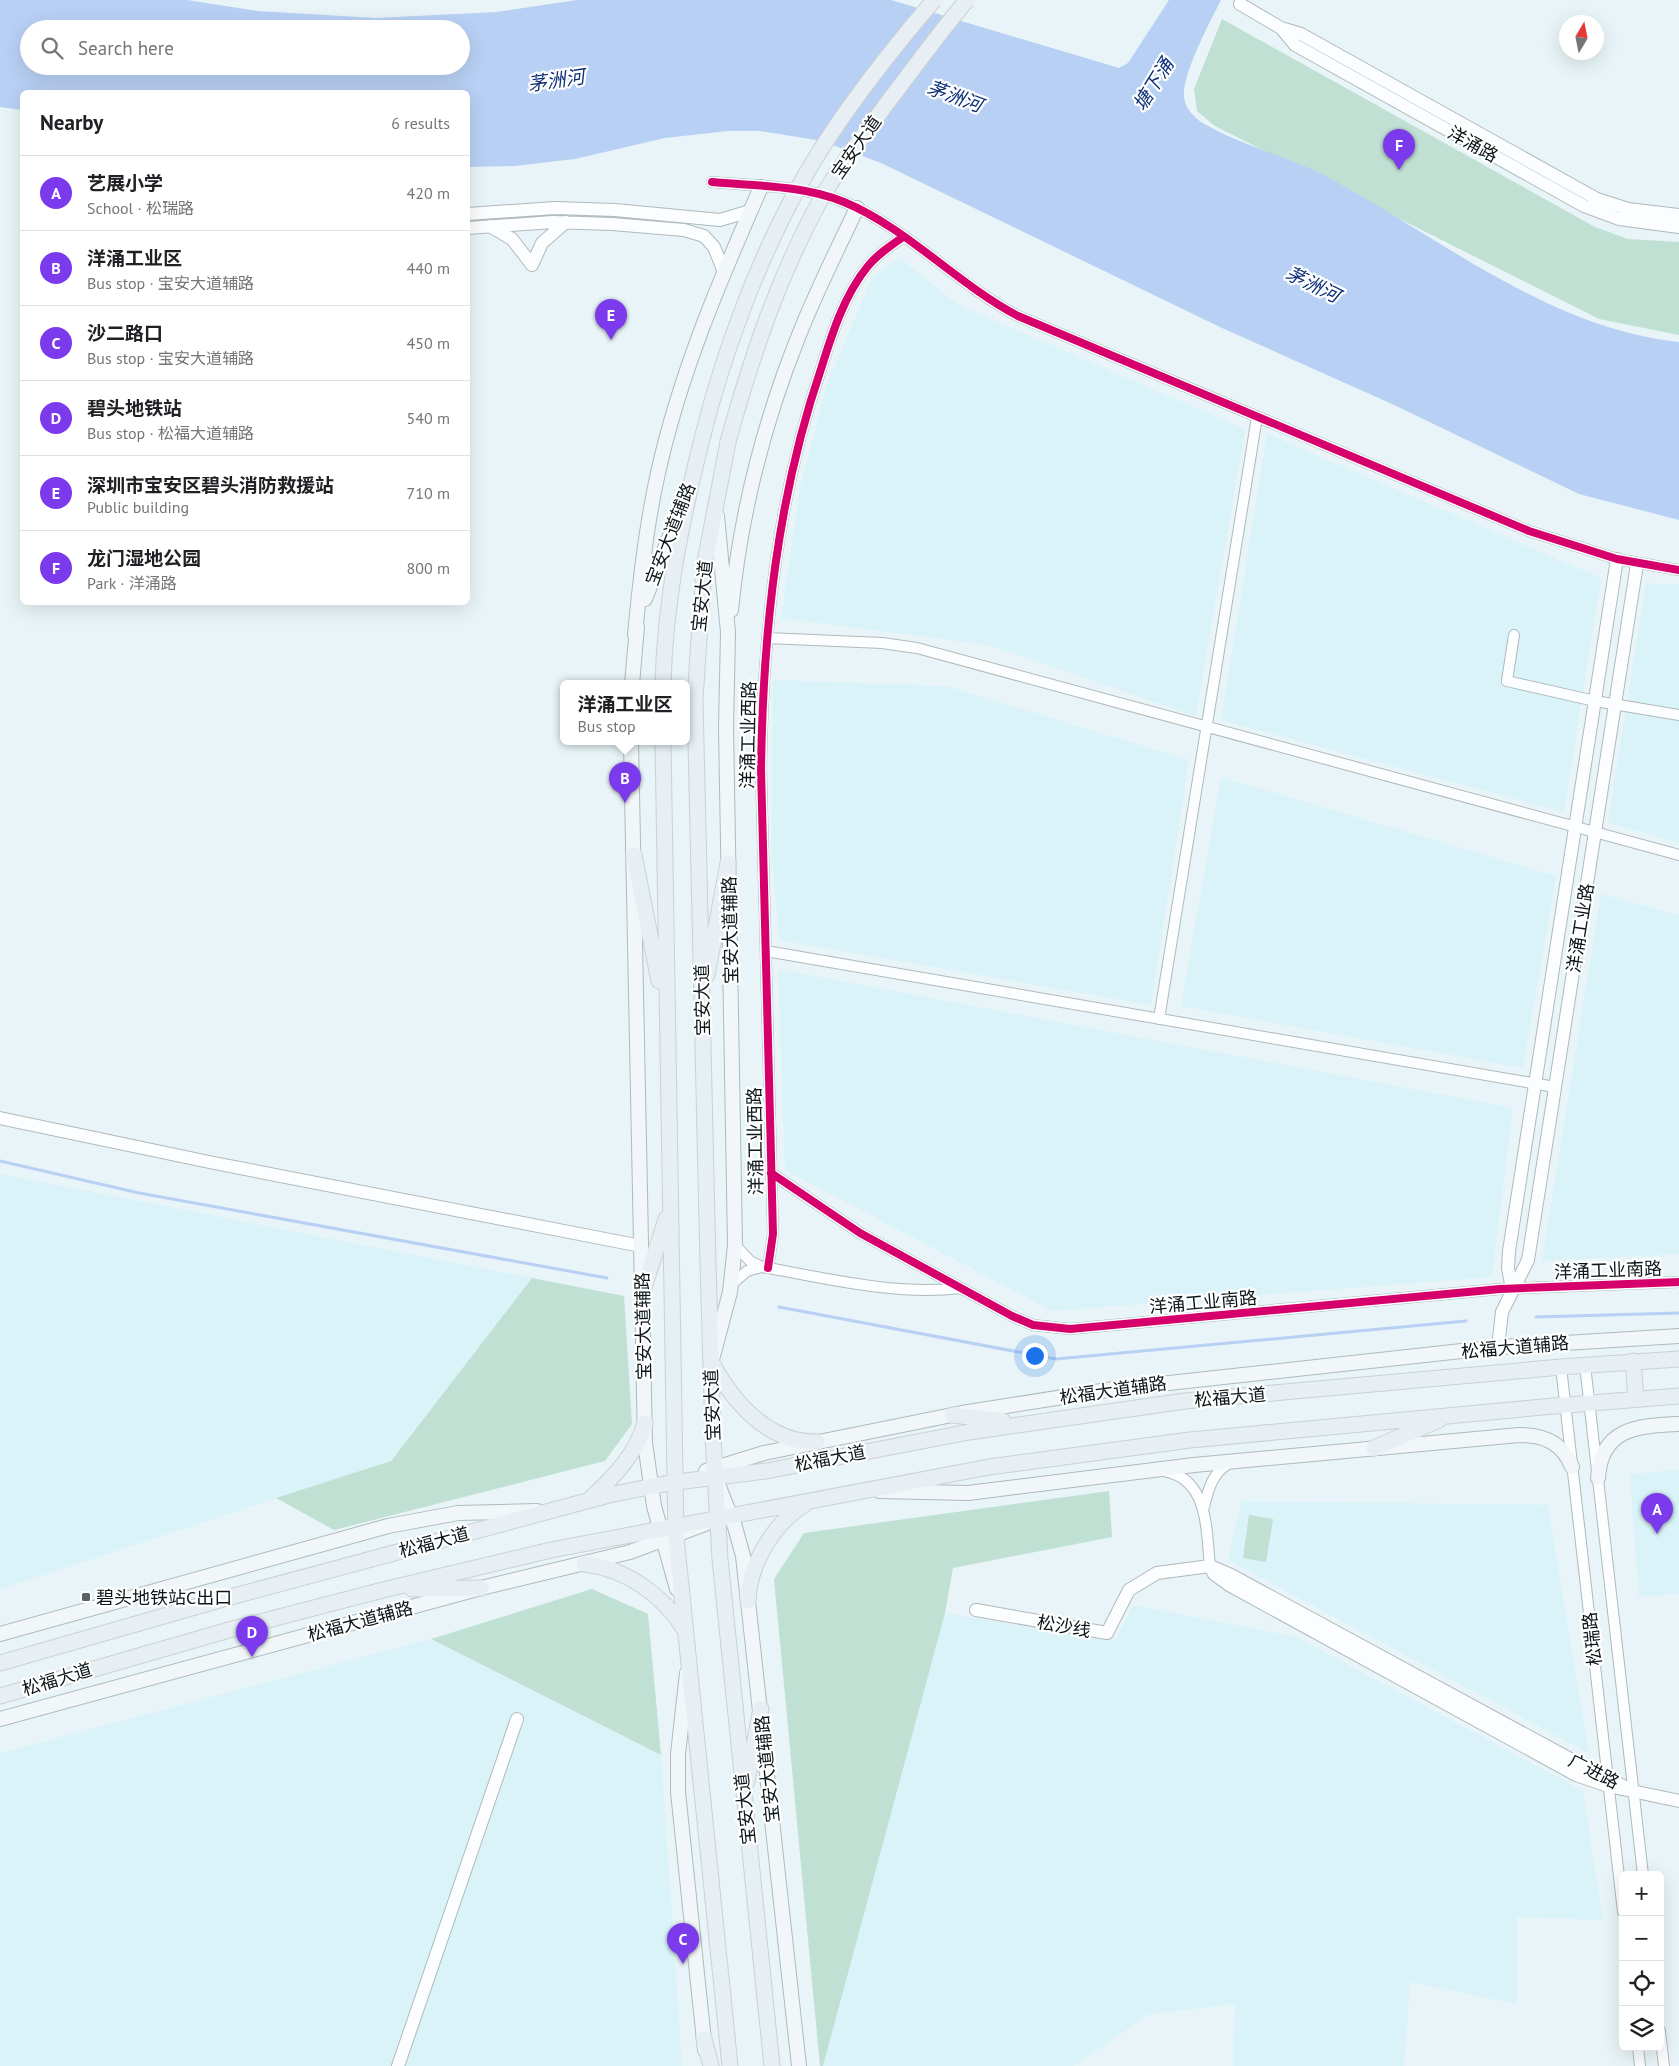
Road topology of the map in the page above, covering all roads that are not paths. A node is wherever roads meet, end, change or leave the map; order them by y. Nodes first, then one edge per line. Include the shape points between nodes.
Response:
1 (934, 0) edge
2 (967, 0) edge
3 (1240, 4) dead end
4 (1281, 28) junction
5 (712, 182) dead end
6 (761, 186) junction
7 (857, 208) junction
8 (750, 212) junction
9 (470, 214) edge
10 (1679, 215) edge
11 (566, 222) junction
12 (490, 226) junction
13 (1679, 227) edge
14 (470, 228) edge
15 (903, 237) junction
16 (724, 272) junction
17 (1257, 417) junction
18 (694, 472) junction
19 (716, 496) junction
20 (1617, 559) junction
21 (1637, 564) junction
22 (1679, 570) edge
23 (636, 635) junction
24 (1514, 635) dead end
25 (767, 638) junction
26 (728, 651) junction
27 (632, 680) edge
28 (663, 680) edge
29 (1595, 701) junction
30 (1615, 705) junction
31 (1679, 715) edge
32 (1208, 728) junction
33 (631, 745) edge
34 (662, 745) edge
35 (1575, 827) junction
36 (1595, 833) junction
37 (634, 855) junction
38 (1679, 855) edge
39 (728, 863) junction
40 (766, 951) junction
41 (702, 1019) junction
42 (1159, 1019) junction
43 (667, 1024) junction
44 (1535, 1084) junction
45 (1555, 1087) junction
46 (0, 1118) edge
47 (771, 1173) junction
48 (670, 1200) junction
49 (735, 1245) junction
50 (641, 1246) junction
51 (765, 1267) junction
52 (1679, 1282) edge
53 (732, 1284) junction
54 (961, 1288) junction
55 (1512, 1289) junction
56 (642, 1294) junction
57 (1679, 1336) edge
58 (1498, 1347) junction
59 (1679, 1359) edge
60 (1633, 1361) junction
61 (711, 1362) junction
62 (1585, 1365) junction
63 (1561, 1366) junction
64 (1679, 1396) edge
65 (1636, 1399) junction
66 (1589, 1403) junction
67 (1565, 1405) junction
68 (953, 1415) junction
69 (1457, 1415) junction
70 (645, 1423) junction
71 (1029, 1423) junction
72 (1679, 1424) edge
73 (817, 1442) junction
74 (1374, 1448) junction
75 (1232, 1462) junction
76 (1572, 1467) junction
77 (1155, 1470) junction
78 (715, 1473) junction
79 (1598, 1478) junction
80 (674, 1482) junction
81 (651, 1486) junction
82 (868, 1490) junction
83 (588, 1500) junction
84 (808, 1502) junction
85 (1204, 1507) junction
86 (548, 1511) junction
87 (724, 1518) junction
88 (669, 1533) junction
89 (584, 1564) junction
90 (1210, 1566) junction
91 (481, 1588) junction
92 (383, 1590) junction
93 (748, 1601) junction
94 (976, 1610) dead end
95 (685, 1632) junction
96 (0, 1634) edge
97 (0, 1662) edge
98 (688, 1665) junction
99 (0, 1696) edge
100 (761, 1709) junction
101 (0, 1719) edge
102 (517, 1719) dead end
103 (1608, 1782) junction
104 (1633, 1791) junction
105 (744, 1799) junction
106 (1679, 1800) edge
107 (1643, 1871) edge
108 (1619, 1877) edge
109 (704, 2039) junction
110 (1638, 2051) edge
111 (1662, 2051) edge
112 (398, 2066) edge
113 (706, 2066) edge
114 (711, 2066) edge
115 (730, 2066) edge
116 (772, 2066) edge
117 (799, 2066) edge
118 (1640, 2066) edge
119 (1664, 2066) edge

1 - 18 main road, 宝安大道, bridge via 842,120 797,190 738,323 717,384
2 - 19 main road, 宝安大道, bridge via 854,149 814,212 790,261 748,372
3 - 4 street, 洋涌路
4 - 10 street, 洋涌路 via 1301,34 1597,199 1628,209
4 - 13 street, 洋涌路 via 1295,45 1584,206 1619,219
5 - 6 street
6 - 7 street via 817,194
6 - 8 main road
7 - 15 street
7 - 26 main road via 799,336 766,434 740,550
8 - 9 street via 720,220 555,208
8 - 16 main road
11 - 12 street
11 - 12 street via 542,243 532,265 512,239
11 - 16 street via 684,230 704,236 714,247
12 - 14 street
15 - 17 street via 991,302 1018,316
15 - 25 street, 洋涌工业西路 via 874,259 859,278 822,364 786,492
16 - 23 main road via 701,330 664,449 644,550
17 - 20 street via 1529,531
17 - 32 street
18 - 23 main road, 宝安大道辅路 via 650,582
18 - 28 main road, 宝安大道 via 671,584
19 - 26 main road, 宝安大道辅路
19 - 41 main road, 宝安大道 via 701,595 695,699
20 - 21 street
20 - 29 street, 洋涌工业路
21 - 22 street
21 - 30 street, 洋涌工业路
23 - 27 main road, 宝安大道辅路
24 - 29 street via 1507,681
25 - 32 street via 906,646
25 - 40 street, 洋涌工业西路 via 761,768
26 - 39 main road, 宝安大道辅路
29 - 30 street
29 - 35 street, 洋涌工业路
30 - 31 street
30 - 36 street, 洋涌工业路
32 - 35 street
32 - 42 street
33 - 37 main road, 宝安大道辅路
34 - 43 main road, 宝安大道
35 - 36 street
35 - 44 street, 洋涌工业路
36 - 38 street
36 - 45 street, 洋涌工业路
37 - 43 main road
37 - 50 main road, 宝安大道辅路
39 - 41 main road
39 - 49 main road, 宝安大道辅路
40 - 42 street
40 - 47 street, 洋涌工业西路
41 - 61 main road, 宝安大道
42 - 44 street
43 - 48 main road, 宝安大道
44 - 45 street
44 - 55 street, 洋涌工业路 via 1509,1251
45 - 55 street, 洋涌工业路 via 1528,1260
46 - 50 street
47 - 51 street, 洋涌工业西路 via 773,1234
47 - 54 street, 洋涌工业南路 via 860,1233
48 - 56 main road
48 - 80 main road, 宝安大道
49 - 51 street via 750,1261
49 - 53 main road, 宝安大道辅路
50 - 56 main road, 宝安大道辅路
51 - 53 street via 741,1275
51 - 54 street via 902,1290
52 - 55 street, 洋涌工业南路
53 - 61 main road, 宝安大道辅路
54 - 55 street, 洋涌工业南路 via 1024,1322 1062,1329
55 - 58 street, 洋涌工业路 via 1502,1312
56 - 70 main road, 宝安大道辅路
57 - 58 main road, 松福大道辅路
58 - 68 main road, 松福大道辅路 via 1167,1382
59 - 60 main road, 松福大道
60 - 62 main road, 松福大道
60 - 65 main road
61 - 73 main road via 735,1398 762,1424 784,1436
61 - 78 main road, 宝安大道
62 - 63 main road, 松福大道
62 - 66 street, 松瑞路
63 - 67 street, 松瑞路
63 - 71 main road, 松福大道 via 1185,1401
64 - 65 main road, 松福大道
65 - 66 main road, 松福大道
66 - 67 main road, 松福大道
66 - 79 street, 松瑞路
67 - 69 main road, 松福大道
67 - 76 street, 松瑞路
68 - 71 main road
68 - 73 main road, 松福大道辅路
69 - 74 main road
69 - 82 main road, 松福大道 via 1111,1449 989,1467
70 - 81 main road, 宝安大道辅路
70 - 83 main road via 628,1457
71 - 78 main road, 松福大道 via 766,1471
72 - 79 main road via 1638,1427 1622,1433 1606,1450
73 - 78 main road, 松福大道辅路 via 764,1453
74 - 75 main road
74 - 76 main road via 1527,1435 1556,1444
75 - 77 main road
75 - 85 street via 1214,1478
76 - 103 street, 松瑞路
77 - 82 main road via 968,1493
77 - 85 street via 1171,1472 1185,1479
78 - 80 main road, 松福大道
78 - 87 main road, 宝安大道
79 - 104 street, 松瑞路
80 - 81 main road, 松福大道
80 - 88 main road, 宝安大道
81 - 83 main road, 松福大道
81 - 88 main road, 宝安大道辅路
82 - 84 main road, 松福大道
83 - 86 main road, 松福大道
84 - 87 main road, 松福大道
84 - 93 main road via 782,1524 764,1550 751,1579
85 - 90 street
86 - 96 main road via 458,1513 388,1526
86 - 97 main road, 松福大道
87 - 88 main road, 松福大道
87 - 93 main road, 宝安大道辅路 via 742,1548
87 - 105 main road, 宝安大道
88 - 89 main road, 松福大道辅路
88 - 92 main road, 松福大道 via 551,1550
88 - 95 main road, 宝安大道
89 - 91 main road, 松福大道辅路
89 - 95 main road via 608,1568 633,1580 667,1608
90 - 94 street, 松沙线 via 1157,1573 1129,1590 1106,1633
90 - 103 street, 广进路
91 - 92 main road
91 - 101 main road, 松福大道辅路
92 - 99 main road, 松福大道 via 229,1630
93 - 100 main road, 宝安大道辅路
95 - 98 main road, 宝安大道
98 - 109 main road via 679,1737 678,1792
98 - 115 main road, 宝安大道
100 - 105 main road
100 - 117 main road, 宝安大道辅路
102 - 112 street
103 - 104 street, 广进路
103 - 108 street, 松瑞路
104 - 106 street, 广进路
104 - 107 street, 松瑞路
105 - 116 main road, 宝安大道
109 - 113 main road
109 - 114 main road
110 - 118 street
111 - 119 street

